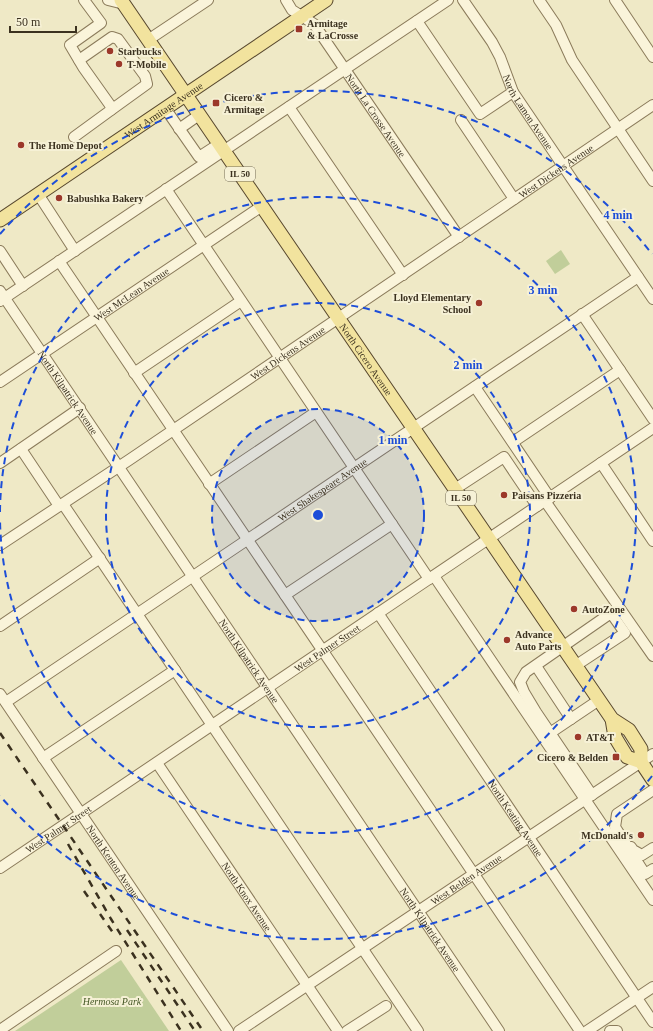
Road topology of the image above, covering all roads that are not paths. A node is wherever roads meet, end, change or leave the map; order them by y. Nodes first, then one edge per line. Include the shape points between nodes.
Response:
1 (108, 0) edge
2 (286, 0) edge
3 (326, 0) edge
4 (448, 0) edge
5 (463, 0) edge
6 (539, 0) edge
7 (615, 0) edge
8 (87, 1) edge
9 (206, 1) edge
10 (122, 2) edge
11 (302, 16) junction
12 (417, 21) junction
13 (148, 40) junction
14 (653, 57) edge
15 (79, 60) junction
16 (345, 69) junction
17 (513, 92) junction
18 (186, 95) junction
19 (653, 106) edge
20 (289, 107) junction
21 (165, 108) junction
22 (111, 110) junction
23 (199, 115) junction
24 (462, 120) dead end
25 (179, 128) junction
26 (618, 129) junction
27 (74, 137) dead end
28 (221, 147) junction
29 (563, 166) junction
30 (653, 181) edge
31 (166, 189) junction
32 (38, 194) junction
33 (514, 199) junction
34 (262, 206) junction
35 (0, 220) edge
36 (459, 237) junction
37 (204, 246) junction
38 (0, 251) edge
39 (75, 251) junction
40 (58, 262) junction
41 (403, 275) junction
42 (638, 277) junction
43 (23, 286) junction
44 (1, 297) edge
45 (653, 299) edge
46 (241, 301) junction
47 (582, 314) junction
48 (96, 318) junction
49 (338, 318) junction
50 (43, 354) junction
51 (280, 358) junction
52 (620, 370) junction
53 (134, 373) junction
54 (0, 382) edge
55 (475, 387) junction
56 (80, 408) junction
57 (316, 412) junction
58 (653, 419) edge
59 (653, 428) edge
60 (414, 429) junction
61 (173, 430) junction
62 (513, 442) junction
63 (21, 449) junction
64 (0, 463) edge
65 (601, 464) junction
66 (119, 466) junction
67 (354, 468) junction
68 (209, 484) junction
69 (455, 489) junction
70 (544, 502) junction
71 (61, 505) junction
72 (392, 524) junction
73 (489, 539) junction
74 (247, 540) junction
75 (653, 541) edge
76 (0, 545) edge
77 (100, 558) junction
78 (193, 576) junction
79 (431, 578) junction
80 (285, 595) junction
81 (137, 614) junction
82 (378, 614) junction
83 (0, 626) edge
84 (563, 647) junction
85 (322, 651) junction
86 (653, 656) edge
87 (536, 666) junction
88 (575, 666) junction
89 (174, 670) junction
90 (268, 688) junction
91 (3, 698) edge
92 (599, 700) junction
93 (571, 719) junction
94 (212, 725) junction
95 (550, 733) junction
96 (653, 754) edge
97 (44, 758) junction
98 (156, 762) junction
99 (641, 762) junction
100 (653, 780) edge
101 (653, 790) edge
102 (589, 797) junction
103 (81, 814) junction
104 (615, 827) junction
105 (529, 837) junction
106 (653, 848) edge
107 (0, 868) edge
108 (653, 869) edge
109 (474, 874) junction
110 (653, 900) edge
111 (418, 911) junction
112 (362, 949) junction
113 (116, 950) dead end
114 (307, 986) junction
115 (653, 987) edge
116 (637, 998) junction
117 (386, 1006) dead end
118 (653, 1022) edge
119 (0, 1030) edge
120 (228, 1031) edge
121 (240, 1031) edge
122 (338, 1031) edge
123 (347, 1031) edge
124 (418, 1031) edge
125 (499, 1031) edge
126 (580, 1031) edge
127 (588, 1031) edge
128 (610, 1031) edge
129 (617, 1031) edge

1 - 10 street
2 - 11 street, North La Crosse Avenue via 292,10
3 - 11 main road, West Armitage Avenue
4 - 12 street
5 - 17 street, North Lamon Avenue via 492,42
6 - 26 street via 556,25 572,60
7 - 14 street
8 - 15 street via 100,23 70,46
9 - 13 street
10 - 13 main road, North Cicero Avenue / IL 50
11 - 16 street, North La Crosse Avenue via 314,24
11 - 18 main road, West Armitage Avenue
12 - 16 street
12 - 17 street via 480,114
13 - 18 main road, North Cicero Avenue / IL 50
15 - 22 street
15 - 22 street via 112,38 118,38 146,76 147,84
16 - 20 street
16 - 36 street, North La Crosse Avenue
17 - 29 street, North Lamon Avenue
18 - 21 main road, West Armitage Avenue
18 - 23 main road, North Cicero Avenue / IL 50
19 - 26 street, West Dickens Avenue
20 - 28 street
20 - 41 street
21 - 25 street
21 - 32 main road, West Armitage Avenue
22 - 27 street
23 - 25 street
23 - 28 main road, North Cicero Avenue / IL 50
24 - 33 street
25 - 28 street via 199,157
26 - 29 street, West Dickens Avenue
26 - 30 street
28 - 31 street
28 - 34 main road, North Cicero Avenue / IL 50
29 - 33 street, West Dickens Avenue
29 - 42 street, North Lamon Avenue
31 - 37 street
31 - 39 street
32 - 35 main road, West Armitage Avenue
32 - 39 street
33 - 36 street, West Dickens Avenue
34 - 37 street, West McLean Avenue
34 - 49 main road, North Cicero Avenue / IL 50
36 - 41 street, West Dickens Avenue
37 - 46 street
37 - 48 street, West McLean Avenue
38 - 43 street
39 - 40 street
40 - 43 street
40 - 48 street
41 - 49 street, West Dickens Avenue
42 - 45 street, North Lamon Avenue
42 - 47 street, West Shakespeare Avenue
43 - 44 street
44 - 50 street, North Kilpatrick Avenue
46 - 51 street
46 - 53 street
47 - 52 street
47 - 55 street, West Shakespeare Avenue
48 - 50 street, West McLean Avenue
48 - 53 street
49 - 51 street, West Dickens Avenue
49 - 60 main road, North Cicero Avenue / IL 50
50 - 54 street, West McLean Avenue
50 - 56 street, North Kilpatrick Avenue
51 - 57 street
51 - 61 street, West Dickens Avenue
52 - 58 street
52 - 62 street
53 - 61 street
55 - 60 street, West Shakespeare Avenue
55 - 62 street
56 - 63 street
56 - 66 street, North Kilpatrick Avenue
57 - 67 street
57 - 68 street
59 - 65 street, West Palmer Street
60 - 67 street, West Shakespeare Avenue
60 - 69 main road, North Cicero Avenue / IL 50
61 - 66 street, West Dickens Avenue
61 - 68 street
62 - 70 street
63 - 64 street
63 - 71 street
65 - 70 street, West Palmer Street
65 - 75 street
66 - 71 street, West Dickens Avenue
66 - 78 street, North Kilpatrick Avenue
67 - 72 street
67 - 74 street, West Shakespeare Avenue
68 - 74 street
69 - 70 street via 504,457
69 - 73 main road, North Cicero Avenue / IL 50
70 - 73 street, West Palmer Street
70 - 86 street
71 - 76 street, West Dickens Avenue
71 - 77 street
72 - 79 street
72 - 80 street
73 - 79 street, West Palmer Street
73 - 84 main road, North Cicero Avenue / IL 50
74 - 78 street, West Shakespeare Avenue
74 - 80 street
77 - 81 street
77 - 83 street
78 - 81 street, West Shakespeare Avenue
78 - 90 street, North Kilpatrick Avenue
79 - 82 street, West Palmer Street
79 - 102 street
80 - 85 street
81 - 89 street
81 - 91 street, West Shakespeare Avenue
82 - 85 street, West Palmer Street
82 - 105 street, North Keating Avenue
84 - 87 street
84 - 88 main road, North Cicero Avenue / IL 50
84 - 88 street via 611,613 625,633
85 - 90 street, West Palmer Street
85 - 109 street
87 - 93 street
87 - 95 street via 526,672 520,682
88 - 92 main road, North Cicero Avenue / IL 50
89 - 94 street
89 - 97 street
90 - 94 street, West Palmer Street
90 - 111 street, North Kilpatrick Avenue
91 - 97 street, North Kenton Avenue
92 - 93 street
92 - 99 main road, North Cicero Avenue / IL 50 via 612,719 615,737 627,757
93 - 95 street
94 - 98 street, West Palmer Street
94 - 112 street
95 - 102 street
96 - 99 street, West Belden Avenue
97 - 103 street, North Kenton Avenue
98 - 103 street, West Palmer Street
98 - 114 street, North Knox Avenue
99 - 100 main road, North Cicero Avenue / IL 50
99 - 102 street, West Belden Avenue
101 - 104 street via 617,814
102 - 105 street, West Belden Avenue
102 - 110 street
103 - 107 street, West Palmer Street
103 - 120 street, North Kenton Avenue
104 - 106 street via 633,850 642,855
104 - 108 street via 645,874
105 - 109 street, West Belden Avenue
105 - 116 street, North Keating Avenue
109 - 111 street, West Belden Avenue
109 - 126 street
111 - 112 street, West Belden Avenue
111 - 125 street, North Kilpatrick Avenue
112 - 114 street, West Belden Avenue
112 - 124 street
113 - 119 street
114 - 121 street, West Belden Avenue
114 - 122 street, North Knox Avenue
115 - 116 street
116 - 118 street, North Keating Avenue
116 - 127 street
117 - 123 street
128 - 129 street

